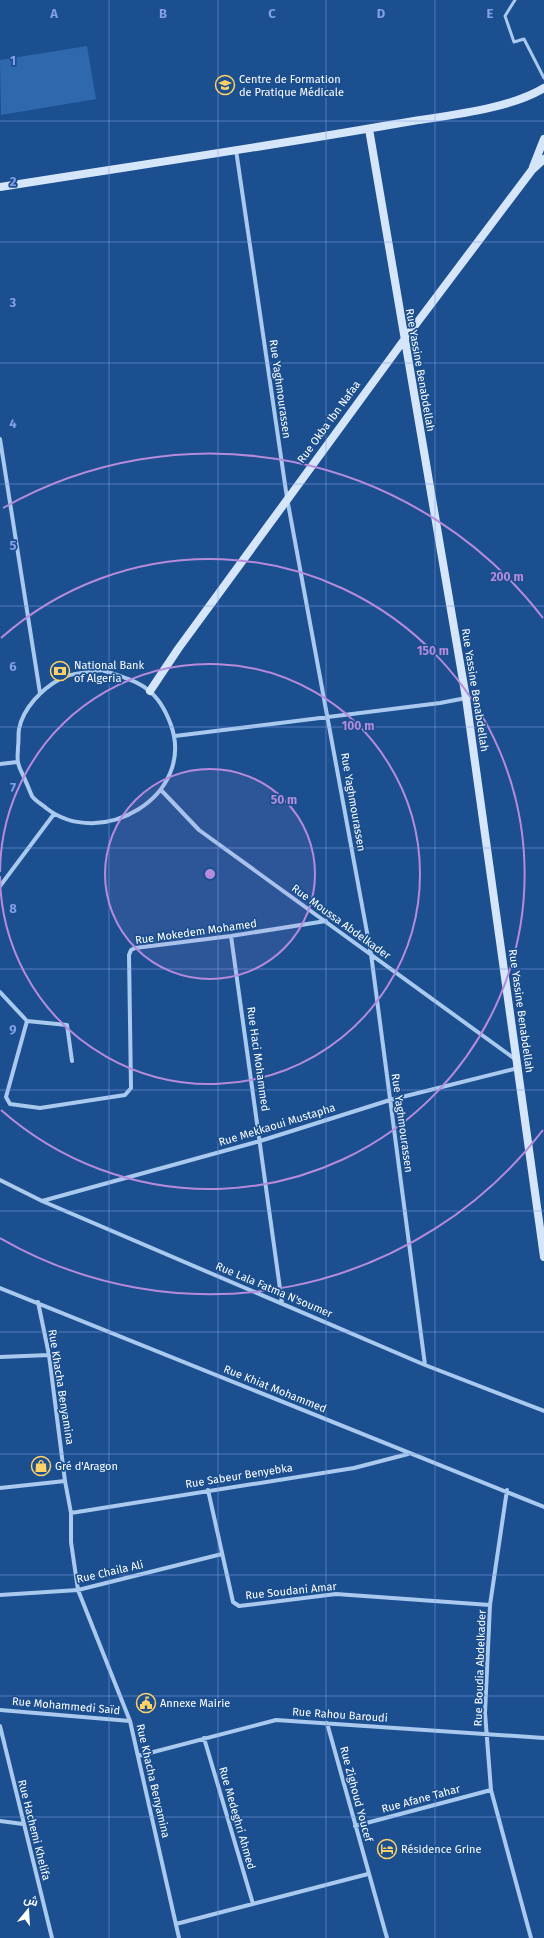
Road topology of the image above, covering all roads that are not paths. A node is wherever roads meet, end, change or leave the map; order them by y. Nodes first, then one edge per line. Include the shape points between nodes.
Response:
1 (515, 0) edge
2 (544, 78) edge
3 (544, 88) edge
4 (369, 129) junction
5 (544, 139) edge
6 (236, 150) junction
7 (544, 159) edge
8 (532, 170) junction
9 (0, 187) edge
10 (404, 340) junction
11 (0, 439) edge
12 (287, 498) junction
13 (150, 691) junction
14 (40, 693) junction
15 (466, 698) junction
16 (328, 718) junction
17 (175, 736) junction
18 (18, 762) junction
19 (0, 764) edge
20 (161, 790) junction
21 (54, 814) junction
22 (0, 886) edge
23 (326, 921) junction
24 (231, 936) junction
25 (371, 954) junction
26 (0, 992) edge
27 (27, 1021) junction
28 (72, 1061) dead end
29 (518, 1065) junction
30 (390, 1100) junction
31 (260, 1141) junction
32 (0, 1180) edge
33 (42, 1201) junction
34 (544, 1257) edge
35 (0, 1288) edge
36 (38, 1302) junction
37 (282, 1303) junction
38 (49, 1355) junction
39 (0, 1357) edge
40 (425, 1365) junction
41 (544, 1410) edge
42 (409, 1454) junction
43 (66, 1482) junction
44 (0, 1488) edge
45 (208, 1490) junction
46 (507, 1490) junction
47 (544, 1507) edge
48 (72, 1513) junction
49 (222, 1554) junction
50 (78, 1590) junction
51 (0, 1595) edge
52 (490, 1605) junction
53 (0, 1710) edge
54 (130, 1720) junction
55 (327, 1724) junction
56 (0, 1726) edge
57 (487, 1734) junction
58 (204, 1738) junction
59 (544, 1738) edge
60 (138, 1756) junction
61 (491, 1790) junction
62 (0, 1821) edge
63 (23, 1824) junction
64 (355, 1826) junction
65 (368, 1874) junction
66 (253, 1904) junction
67 (176, 1924) junction
68 (52, 1938) edge
69 (179, 1938) edge
70 (387, 1938) edge
71 (531, 1938) edge

1 - 2 lane via 505,16 514,42 524,40
3 - 4 street via 504,105
4 - 6 street
4 - 10 street, Rue Yassine Benabdellah
5 - 8 street
6 - 9 street
6 - 12 street, Rue Yaghmourassen
7 - 8 street
8 - 10 street, Rue Okba Ibn Nafaa
10 - 12 street, Rue Okba Ibn Nafaa
10 - 15 street, Rue Yassine Benabdellah
11 - 14 street
12 - 13 street, Rue Okba Ibn Nafaa
12 - 16 street, Rue Yaghmourassen
13 - 14 street via 136,681 102,670 61,678
13 - 17 street via 165,710
14 - 18 street via 24,715 19,729
15 - 16 street
15 - 29 street, Rue Yassine Benabdellah
16 - 17 street
16 - 25 street, Rue Yaghmourassen
17 - 20 street via 174,767
18 - 19 street
18 - 21 street via 33,797
20 - 21 street via 145,806 122,818 92,823
20 - 23 street, Rue Moussa Abdelkader via 199,830
21 - 22 street
23 - 24 street, Rue Mokedem Mohamed
23 - 25 street, Rue Moussa Abdelkader
24 - 27 street, Rue Mokedem Mohamed via 131,950 131,1088 125,1095 40,1108 10,1104 6,1097
24 - 31 street, Rue Haci Mohammed
25 - 29 street, Rue Moussa Abdelkader
25 - 30 street, Rue Yaghmourassen
26 - 27 street
27 - 28 street via 67,1025
29 - 30 street, Rue Mekkaoui Mustapha
29 - 34 street, Rue Yassine Benabdellah
30 - 31 street, Rue Mekkaoui Mustapha
30 - 40 street, Rue Yaghmourassen
31 - 33 street, Rue Mekkaoui Mustapha
31 - 37 street, Rue Haci Mohammed
32 - 33 street, Rue Lala Fatma N'soumer
33 - 37 street, Rue Lala Fatma N'soumer
35 - 36 street, Rue Khiat Mohammed
36 - 38 street, Rue Khacha Benyamina
36 - 42 street, Rue Khiat Mohammed
37 - 40 street, Rue Lala Fatma N'soumer
38 - 39 street
38 - 43 street, Rue Khacha Benyamina
40 - 41 street, Rue Lala Fatma N'soumer
42 - 45 street, Rue Sabeur Benyebka via 354,1468
42 - 46 street, Rue Khiat Mohammed
43 - 44 street
43 - 48 street, Rue Khacha Benyamina
45 - 48 street, Rue Sabeur Benyebka
45 - 49 street, Rue Soudani Amar
46 - 47 street, Rue Khiat Mohammed
46 - 52 street, Rue Boudia Abdelkader
48 - 50 street, Rue Khacha Benyamina via 71,1542
49 - 50 street, Rue Chaila Ali
49 - 52 street, Rue Soudani Amar via 233,1602 239,1606 336,1594
50 - 51 street, Rue Chaila Ali
50 - 54 street, Rue Khacha Benyamina
52 - 57 street, Rue Boudia Abdelkader via 485,1713
53 - 54 street, Rue Mohammedi Saïd
54 - 60 street, Rue Khacha Benyamina
55 - 57 street, Rue Rahou Baroudi
55 - 58 street, Rue Rahou Baroudi via 276,1720
55 - 64 street, Rue Zighoud Youcef
56 - 63 street, Rue Hachemi Khelifa
57 - 59 street, Rue Rahou Baroudi
57 - 61 street, Rue Boudia Abdelkader
58 - 60 street, Rue Rahou Baroudi
58 - 66 street, Rue Medeghri Ahmed
60 - 67 street, Rue Khacha Benyamina
61 - 64 street, Rue Afane Tahar
61 - 71 street, Rue Boudia Abdelkader
62 - 63 street
63 - 68 street, Rue Hachemi Khelifa
64 - 65 street, Rue Zighoud Youcef
65 - 66 street
65 - 70 street, Rue Zighoud Youcef
66 - 67 street
67 - 69 street, Rue Khacha Benyamina

